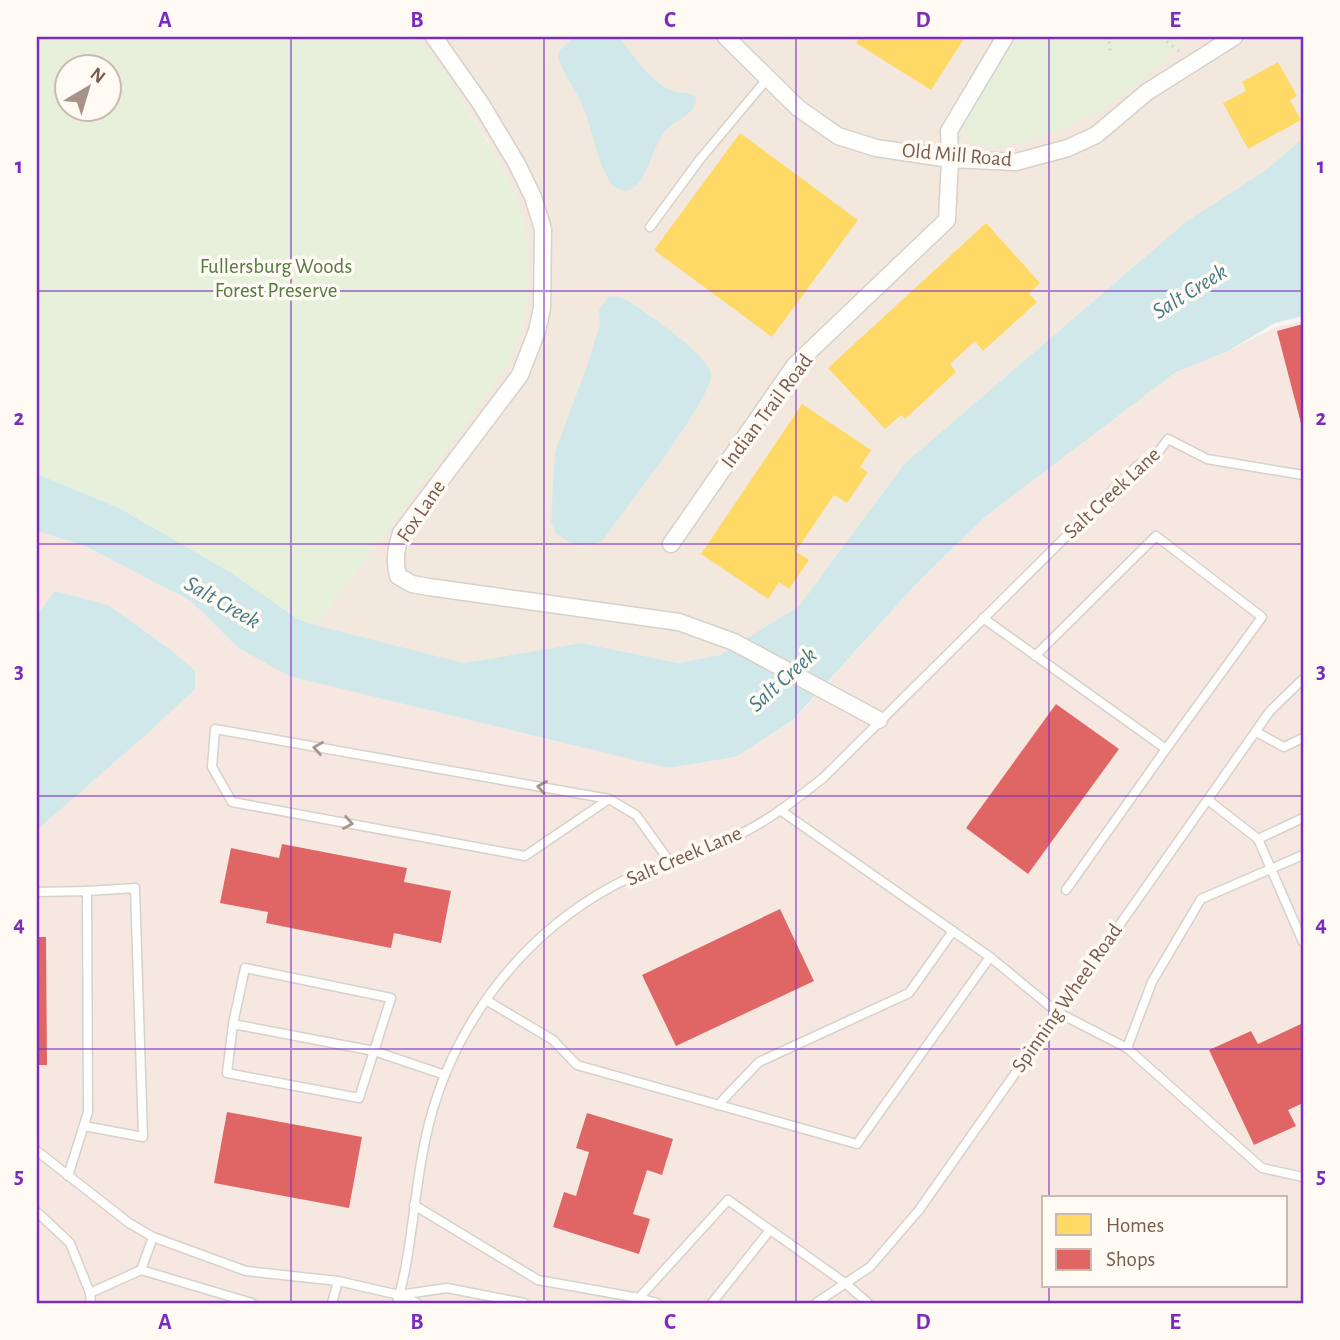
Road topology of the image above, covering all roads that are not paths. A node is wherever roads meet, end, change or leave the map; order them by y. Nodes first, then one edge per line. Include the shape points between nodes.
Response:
1 (434, 37) edge
2 (726, 37) edge
3 (1005, 37) edge
4 (1234, 37) edge
5 (767, 79) junction
6 (950, 159) junction
7 (650, 227) dead end
8 (1303, 475) edge
9 (671, 544) dead end
10 (983, 618) junction
11 (1035, 656) junction
12 (1303, 679) edge
13 (879, 720) junction
14 (1256, 732) junction
15 (1303, 738) edge
16 (1166, 749) junction
17 (609, 799) junction
18 (1208, 800) junction
19 (780, 810) junction
20 (1303, 818) edge
21 (1258, 839) junction
22 (1303, 855) edge
23 (670, 862) junction
24 (1271, 870) junction
25 (1066, 890) dead end
26 (87, 891) junction
27 (37, 892) edge
28 (953, 931) junction
29 (1303, 942) edge
30 (990, 957) junction
31 (486, 1000) junction
32 (1057, 1012) junction
33 (233, 1024) junction
34 (1126, 1048) junction
35 (374, 1051) junction
36 (445, 1076) junction
37 (718, 1105) junction
38 (84, 1126) junction
39 (37, 1151) edge
40 (68, 1176) junction
41 (1303, 1177) edge
42 (414, 1205) junction
43 (37, 1212) edge
44 (770, 1230) junction
45 (153, 1237) junction
46 (141, 1270) junction
47 (338, 1281) junction
48 (845, 1283) junction
49 (90, 1293) junction
50 (639, 1298) junction
51 (398, 1301) edge
52 (91, 1303) edge
53 (252, 1303) edge
54 (332, 1303) edge
55 (417, 1303) edge
56 (524, 1303) edge
57 (657, 1303) edge
58 (712, 1303) edge
59 (816, 1303) edge
60 (868, 1303) edge

1 - 13 street, Fox Lane via 481,104 533,197 542,229 542,308 520,375 401,533 396,548 398,576 429,587 679,622 734,642
2 - 5 street, Old Mill Road
3 - 6 street via 948,131
4 - 6 street, Old Mill Road via 1147,92 1096,135 1068,148 1016,162
5 - 6 street, Old Mill Road via 838,136 876,148
5 - 7 lane
6 - 9 street, Indian Trail Road via 947,220 795,365
8 - 10 lane, Salt Creek Lane via 1207,459 1168,439
10 - 11 lane
10 - 13 lane, Salt Creek Lane
11 - 16 lane
11 - 16 lane via 1156,537 1262,617
12 - 14 lane, Spinning Wheel Road
13 - 19 lane, Salt Creek Lane via 823,778
14 - 15 lane via 1284,747
14 - 18 lane, Spinning Wheel Road
16 - 25 lane
17 -> 17 lane via 500,780 215,729 212,767 232,802 525,856
17 - 23 lane via 636,816
18 - 21 lane
18 - 32 lane, Spinning Wheel Road
19 - 23 lane, Salt Creek Lane via 730,839
19 - 28 lane
20 - 21 lane
21 - 24 lane
22 - 24 lane
23 - 31 lane, Salt Creek Lane via 635,875 577,908 538,939
24 - 29 lane
24 - 34 lane via 1201,899 1152,982
26 - 27 lane
26 - 38 lane via 88,1112
26 - 38 lane via 135,888 143,1137
28 - 30 lane
28 - 37 lane via 909,993 759,1062
30 - 32 lane
30 - 37 lane via 857,1144
31 - 36 lane, Salt Creek Lane
31 - 37 lane via 552,1040 577,1065
32 - 34 lane
32 - 48 lane, Spinning Wheel Road via 919,1210 870,1266
33 - 35 lane
33 - 35 lane via 227,1073 359,1098
33 - 35 lane via 245,968 391,998
34 - 41 lane via 1262,1168
35 - 36 lane
36 - 42 lane, Salt Creek Lane via 425,1140
38 - 40 lane
39 - 40 lane
40 - 45 lane
42 - 50 lane via 538,1279
42 - 51 lane, Salt Creek Lane
43 - 49 lane via 70,1243
44 - 48 lane
44 - 50 lane via 728,1200
44 - 58 lane
45 - 46 lane
45 - 47 lane via 246,1271
46 - 49 lane
46 - 53 lane
47 - 51 lane
47 - 54 lane
48 - 59 lane, Spinning Wheel Road
48 - 60 lane
49 - 52 lane
50 - 57 lane
51 - 55 lane
51 - 56 lane via 447,1288

